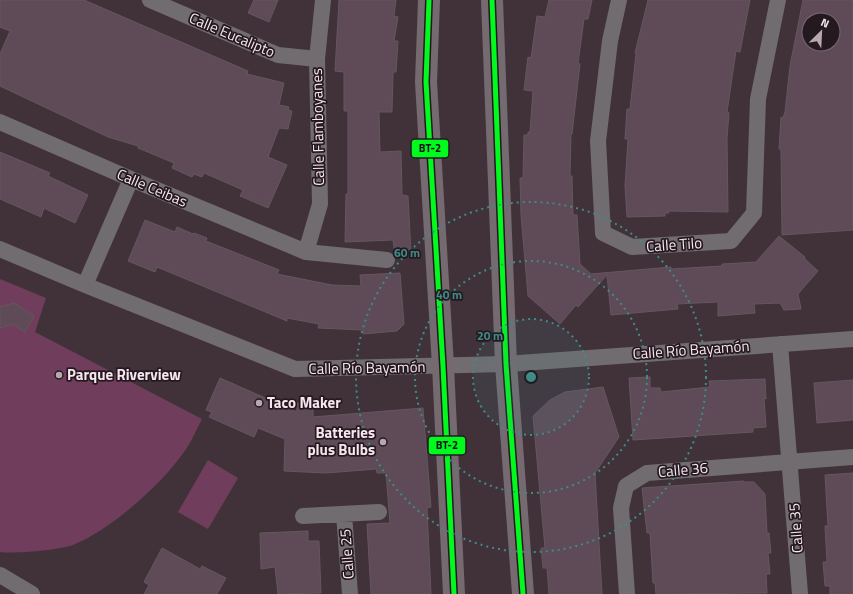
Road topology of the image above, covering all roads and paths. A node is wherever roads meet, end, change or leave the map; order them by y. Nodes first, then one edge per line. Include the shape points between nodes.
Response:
1 (150, 0) edge
2 (323, 0) edge
3 (429, 0) edge
4 (492, 0) edge
5 (619, 0) edge
6 (778, 0) edge
7 (317, 59) junction
8 (0, 122) edge
9 (131, 179) junction
10 (0, 249) edge
11 (306, 252) junction
12 (387, 260) dead end
13 (85, 285) junction
14 (853, 339) edge
15 (780, 344) junction
16 (506, 364) junction
17 (443, 366) junction
18 (853, 457) edge
19 (791, 461) junction
20 (379, 512) dead end
21 (344, 514) junction
22 (303, 516) dead end
23 (0, 575) edge
24 (32, 594) edge
25 (350, 594) edge
26 (454, 594) edge
27 (523, 594) edge
28 (627, 594) edge
29 (800, 594) edge

1 - 7 street, Calle Eucalipto via 278,55
2 - 7 street, Calle Flamboyanes
3 - 17 main road via 426,82
4 - 16 main road
5 - 6 street, Calle Tilo via 610,41 598,141 603,233 632,247 732,241 754,213 758,98
7 - 11 street, Calle Flamboyanes via 320,204
8 - 9 street, Calle Ceibas
9 - 11 street, Calle Ceibas
9 - 13 street
10 - 13 street, Calle Río Bayamón
11 - 12 street, Calle Ceibas
13 - 17 street, Calle Río Bayamón via 295,369
14 - 15 street, Calle Río Bayamón
15 - 16 street, Calle Río Bayamón
15 - 19 street, Calle 35
16 - 17 street, Calle Río Bayamón
16 - 27 main road
17 - 26 main road
18 - 19 street, Calle 36
19 - 28 street, Calle 36 via 647,472 626,486 621,508
19 - 29 street, Calle 35
20 - 21 street
21 - 22 street
21 - 25 street, Calle 25
23 - 24 street

